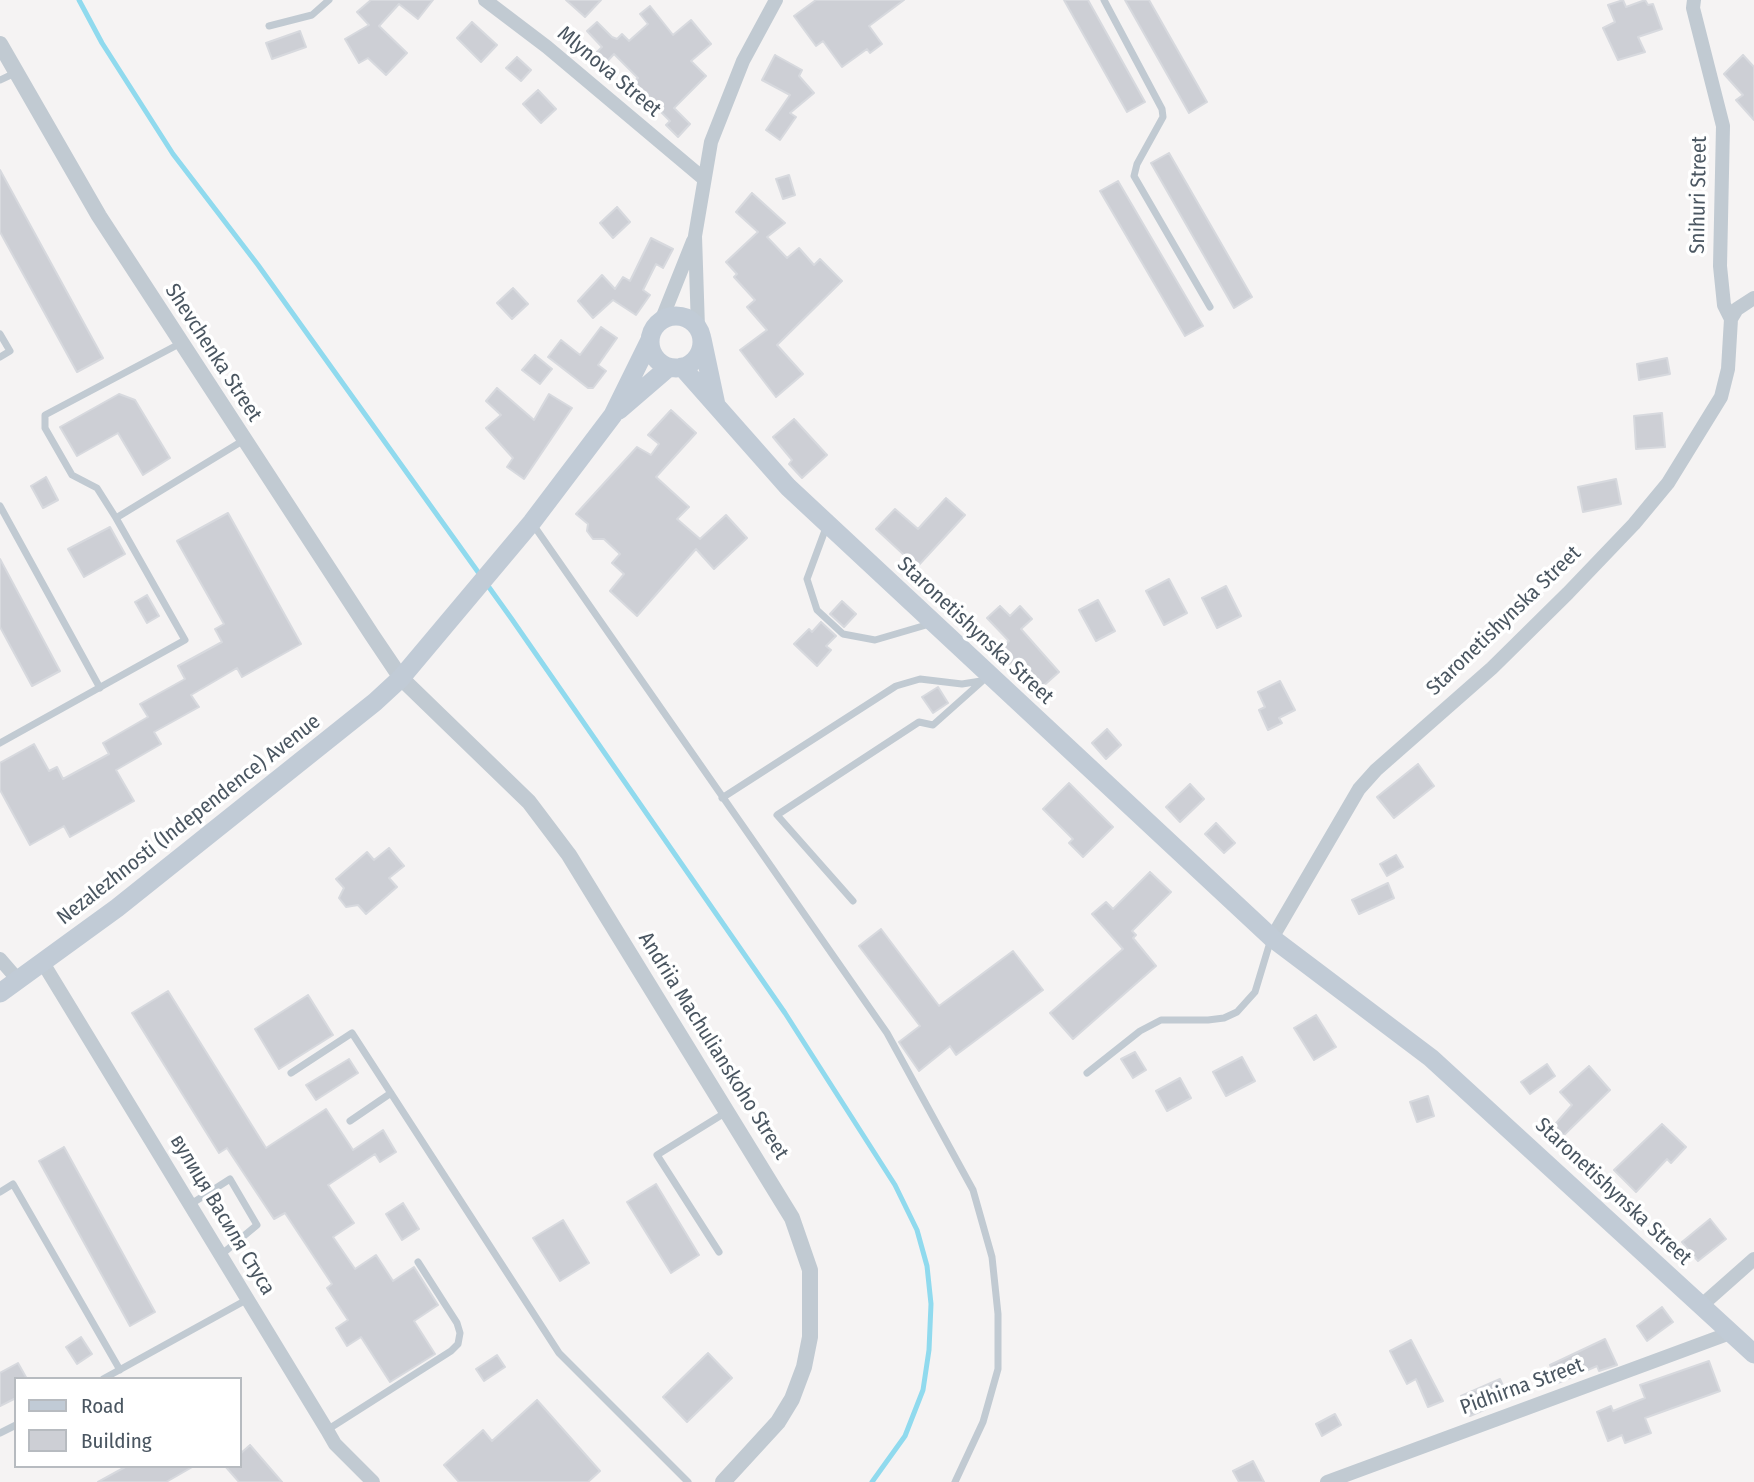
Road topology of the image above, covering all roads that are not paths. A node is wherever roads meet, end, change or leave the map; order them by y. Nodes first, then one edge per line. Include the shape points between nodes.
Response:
1 (329, 0) edge
2 (485, 0) edge
3 (776, 0) edge
4 (1104, 0) edge
5 (1694, 0) edge
6 (270, 26) dead end
7 (0, 44) edge
8 (16, 72) junction
9 (0, 80) edge
10 (704, 179) junction
11 (695, 236) junction
12 (1754, 298) edge
13 (1210, 307) dead end
14 (1731, 319) junction
15 (661, 320) junction
16 (700, 333) junction
17 (0, 334) edge
18 (650, 340) junction
19 (181, 342) junction
20 (0, 356) edge
21 (675, 367) junction
22 (716, 406) junction
23 (613, 415) junction
24 (245, 440) junction
25 (0, 506) edge
26 (116, 518) junction
27 (532, 522) junction
28 (827, 525) junction
29 (933, 623) junction
30 (988, 676) junction
31 (401, 678) junction
32 (100, 688) junction
33 (0, 743) edge
34 (722, 798) junction
35 (853, 901) dead end
36 (1272, 938) junction
37 (0, 959) edge
38 (43, 963) junction
39 (19, 981) junction
40 (0, 993) edge
41 (291, 1073) dead end
42 (1087, 1073) dead end
43 (391, 1093) junction
44 (728, 1111) junction
45 (350, 1121) dead end
46 (0, 1192) edge
47 (191, 1204) junction
48 (719, 1252) dead end
49 (222, 1254) junction
50 (1754, 1259) edge
51 (418, 1262) dead end
52 (248, 1299) junction
53 (1702, 1305) junction
54 (1732, 1332) junction
55 (1754, 1354) edge
56 (120, 1370) junction
57 (107, 1377) edge
58 (327, 1430) junction
59 (373, 1482) edge
60 (688, 1482) edge
61 (723, 1482) edge
62 (956, 1482) edge
63 (1326, 1482) edge

1 - 6 lane via 312,15
2 - 10 street, Mlynova Street
3 - 10 street via 724,103
4 - 13 lane via 1163,109 1134,176
5 - 14 street, Snihuri Street via 1723,127 1720,267 1724,305
7 - 8 street, Shevchenka Street
8 - 9 lane
8 - 19 street, Shevchenka Street via 91,205
10 - 11 street
11 - 15 street
11 - 16 street
12 - 14 street
14 - 36 street, Staronetishynska Street via 1721,397 1668,483 1511,649 1367,780
15 - 16 main road via 685,317
15 - 18 main road
16 - 21 main road via 699,353
16 - 22 main road, Staronetishynska Street
17 - 20 lane via 10,351
18 - 21 main road via 655,357
18 - 23 main road
19 - 24 street, Shevchenka Street
19 - 26 lane via 45,415 45,428 72,475 97,488
21 - 22 main road, Staronetishynska Street
21 - 23 main road
22 - 28 main road, Staronetishynska Street
23 - 27 main road
24 - 26 lane
24 - 31 street, Shevchenka Street
25 - 32 lane
26 - 32 lane via 185,640
27 - 31 main road, Nezalezhnosti (Independence) Avenue
27 - 34 lane
28 - 29 main road, Staronetishynska Street
28 - 29 lane via 807,579 817,610 842,634 875,640
29 - 30 main road, Staronetishynska Street
30 - 34 lane via 971,684 920,679 896,686
30 - 35 lane via 933,724 919,722 777,815
30 - 36 main road, Staronetishynska Street
31 - 38 main road, Nezalezhnosti (Independence) Avenue
31 - 44 street, Andriia Machulianskoho Street via 529,802 604,908
32 - 33 lane
34 - 62 lane via 887,1033 973,1190 992,1256 998,1369 983,1422
36 - 42 lane via 1255,992 1237,1012 1216,1019 1161,1020
36 - 53 main road, Staronetishynska Street via 1432,1058
37 - 39 street
38 - 39 main road, Nezalezhnosti (Independence) Avenue
38 - 47 street, вулиця Василя Стуса
39 - 40 main road, Nezalezhnosti (Independence) Avenue
41 - 43 lane via 352,1033
43 - 45 lane
43 - 60 lane via 559,1353
44 - 48 lane via 657,1155
44 - 61 street, Andriia Machulianskoho Street via 796,1226 810,1270 812,1304 808,1347 792,1399 756,1449
46 - 56 lane via 13,1184
47 - 49 street, вулиця Василя Стуса
47 - 49 lane via 230,1179 257,1225
49 - 52 street, вулиця Василя Стуса
50 - 53 street
51 - 58 lane via 457,1323 458,1344
52 - 56 lane
52 - 58 street, вулиця Василя Стуса
53 - 54 main road, Staronetishynska Street
54 - 55 main road, Staronetishynska Street
54 - 63 street, Pidhirna Street
56 - 57 lane
58 - 59 street, вулиця Василя Стуса

